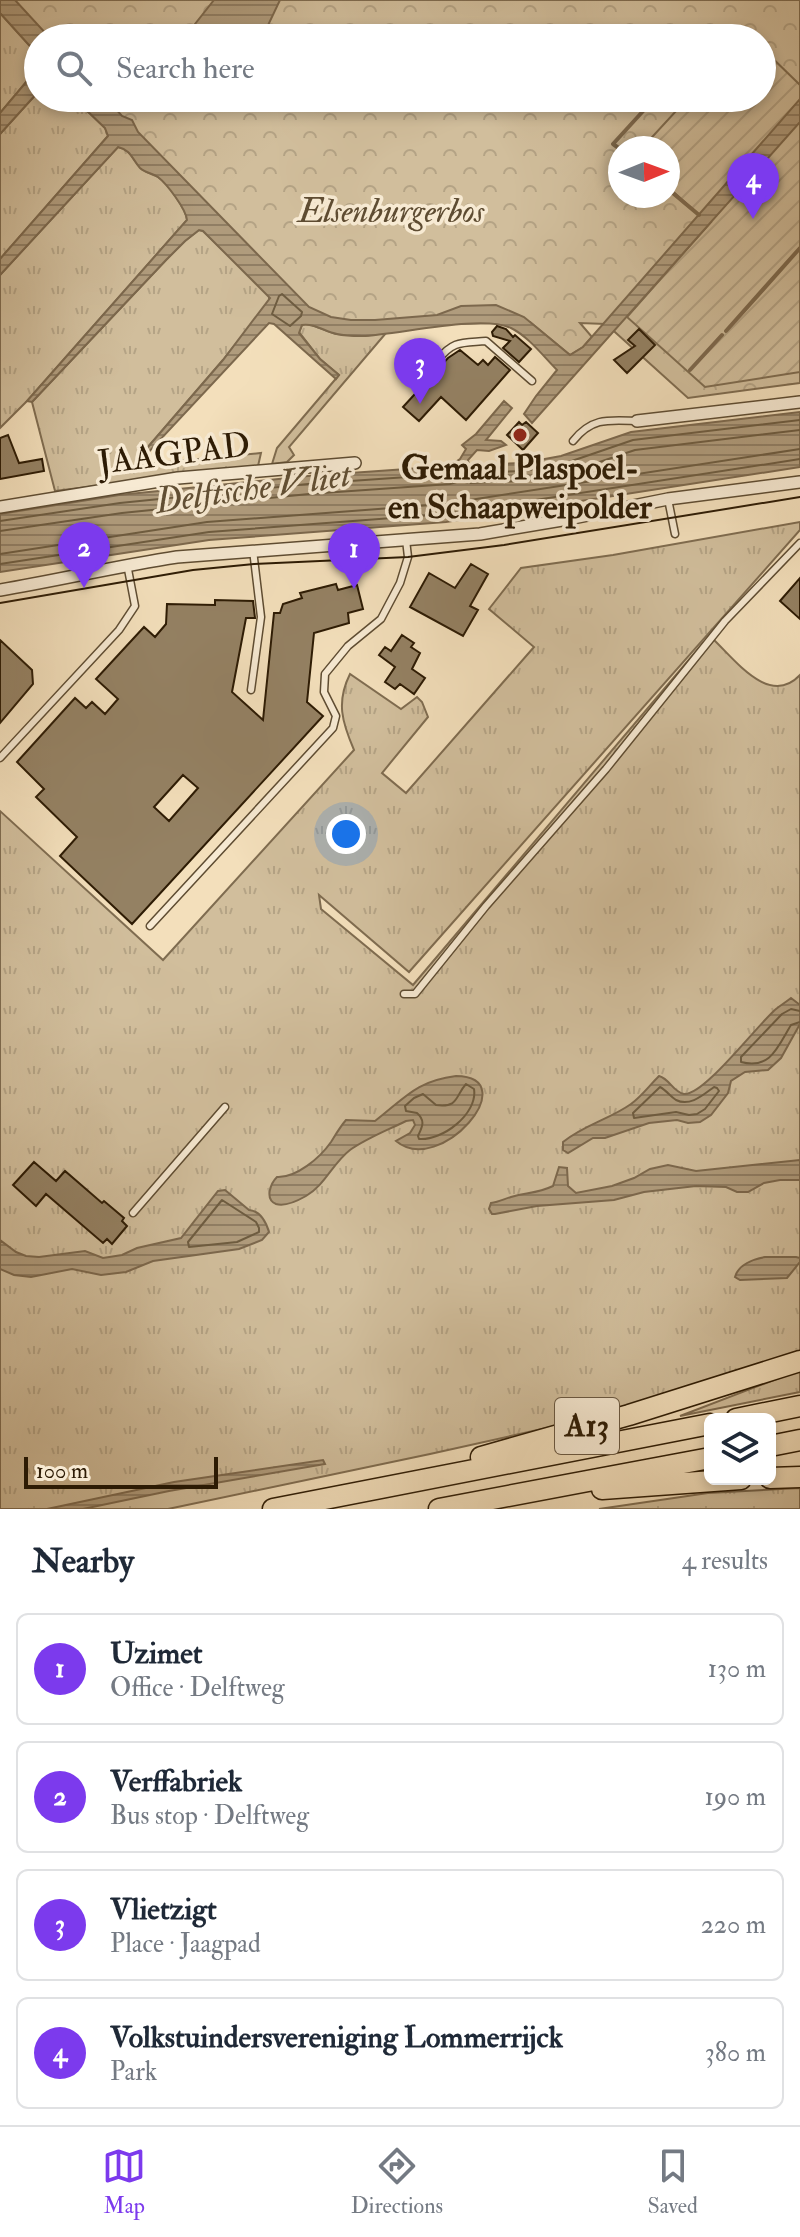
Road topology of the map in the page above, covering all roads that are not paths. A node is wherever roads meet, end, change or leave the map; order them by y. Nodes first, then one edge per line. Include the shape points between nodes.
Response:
1 (438, 360) dead end
2 (532, 381) dead end
3 (800, 402) edge
4 (637, 421) joint
5 (573, 441) dead end
6 (355, 463) dead end
7 (800, 482) edge
8 (668, 499) junction
9 (0, 507) edge
10 (675, 534) dead end
11 (406, 540) junction
12 (800, 543) edge
13 (253, 550) junction
14 (127, 564) junction
15 (0, 590) edge
16 (251, 690) dead end
17 (0, 758) edge
18 (150, 926) dead end
19 (404, 994) dead end
20 (225, 1107) dead end
21 (133, 1213) dead end
22 (800, 1361) edge
23 (800, 1406) edge
24 (766, 1413) edge
25 (704, 1425) edge
26 (800, 1440) edge
27 (776, 1445) edge
28 (704, 1459) edge
29 (800, 1477) edge
30 (776, 1478) edge
31 (704, 1481) edge
32 (374, 1489) junction
33 (522, 1493) junction
34 (273, 1509) edge
35 (439, 1509) edge

1 - 2 lane via 455,343 486,341
3 - 4 street
4 - 5 lane via 592,423
6 - 9 street, JAAGPAD via 178,478
7 - 8 street
8 - 10 lane
8 - 11 street via 480,534
11 - 13 street
11 - 18 lane via 408,557 381,619 325,674 324,692 336,716 333,728
12 - 19 lane via 725,621 415,994
13 - 14 street
13 - 16 lane via 261,617
14 - 15 street
14 - 17 lane via 135,606
20 - 21 lane
22 - 32 highway, A13
23 - 24 highway
25 - 32 highway, A13
26 - 27 highway
28 - 33 highway, A13
29 - 30 highway
31 - 33 highway, A13
32 - 34 highway, A13
33 - 35 highway, A13

